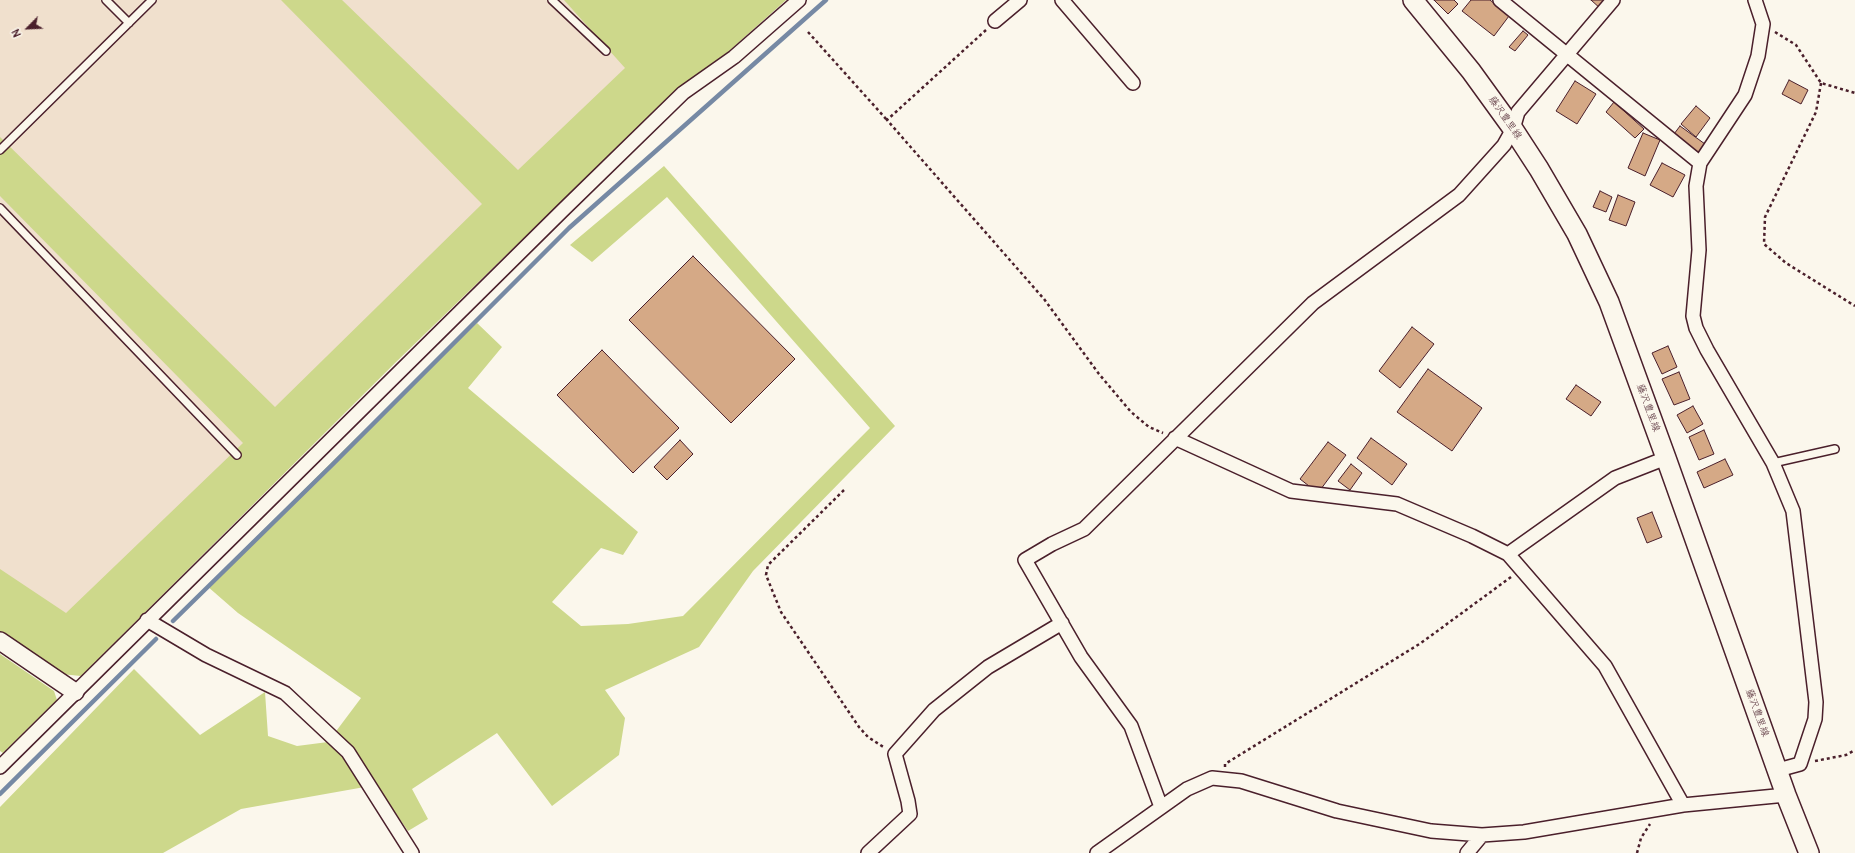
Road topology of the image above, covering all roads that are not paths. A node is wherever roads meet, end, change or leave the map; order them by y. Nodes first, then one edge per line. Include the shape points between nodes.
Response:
1 (106, 0) edge
2 (152, 0) edge
3 (552, 0) edge
4 (799, 0) edge
5 (1020, 0) edge
6 (1062, 0) edge
7 (1413, 0) edge
8 (1500, 0) edge
9 (1613, 0) edge
10 (1755, 0) edge
11 (995, 21) road end
12 (129, 23) junction
13 (606, 51) dead end
14 (1567, 54) junction
15 (1133, 82) dead end
16 (1513, 129) junction
17 (0, 150) edge
18 (1700, 163) junction
19 (0, 208) edge
20 (1175, 438) junction
21 (1835, 449) dead end
22 (237, 455) dead end
23 (1666, 458) junction
24 (1773, 463) junction
25 (1508, 554) junction
26 (148, 620) junction
27 (1062, 623) junction
28 (0, 642) edge
29 (75, 692) junction
30 (0, 767) edge
31 (1778, 770) junction
32 (1786, 795) junction
33 (1684, 805) junction
34 (1161, 807) junction
35 (1482, 835) junction
36 (1102, 851) edge
37 (412, 853) edge
38 (868, 853) edge
39 (1467, 853) edge
40 (1809, 853) edge

1 - 12 lane
2 - 12 lane
3 - 13 lane
4 - 26 street via 734,57 683,93
5 - 11 street
6 - 15 street
7 - 16 main road, 藤沢豊里線 via 1471,71
8 - 14 street
9 - 14 street
10 - 18 street via 1763,24 1758,56 1745,95
12 - 17 lane
14 - 16 street via 1518,112
14 - 18 street
16 - 20 street via 1504,145 1460,195 1313,303
16 - 23 main road, 藤沢豊里線 via 1576,234 1609,302
18 - 24 street via 1696,186 1699,250 1693,316 1706,350
19 - 22 lane
20 - 25 street via 1291,491 1398,504
20 - 27 street via 1084,529 1025,560
21 - 24 lane
23 - 25 street via 1615,478
23 - 31 main road, 藤沢豊里線
24 - 31 street via 1793,511 1816,702 1815,719 1800,764
25 - 33 street via 1605,666
26 - 29 street
26 - 37 street via 206,655 285,693 348,752
27 - 34 street via 1080,658 1131,726
27 - 38 street via 988,667 934,710 896,754 910,814
28 - 29 street
29 - 30 street
31 - 32 main road, 藤沢豊里線
32 - 33 street
32 - 40 main road, 藤沢豊里線
33 - 35 street via 1524,832
34 - 35 street via 1187,789 1212,778 1241,781 1344,813 1430,831
34 - 36 street
35 - 39 street

